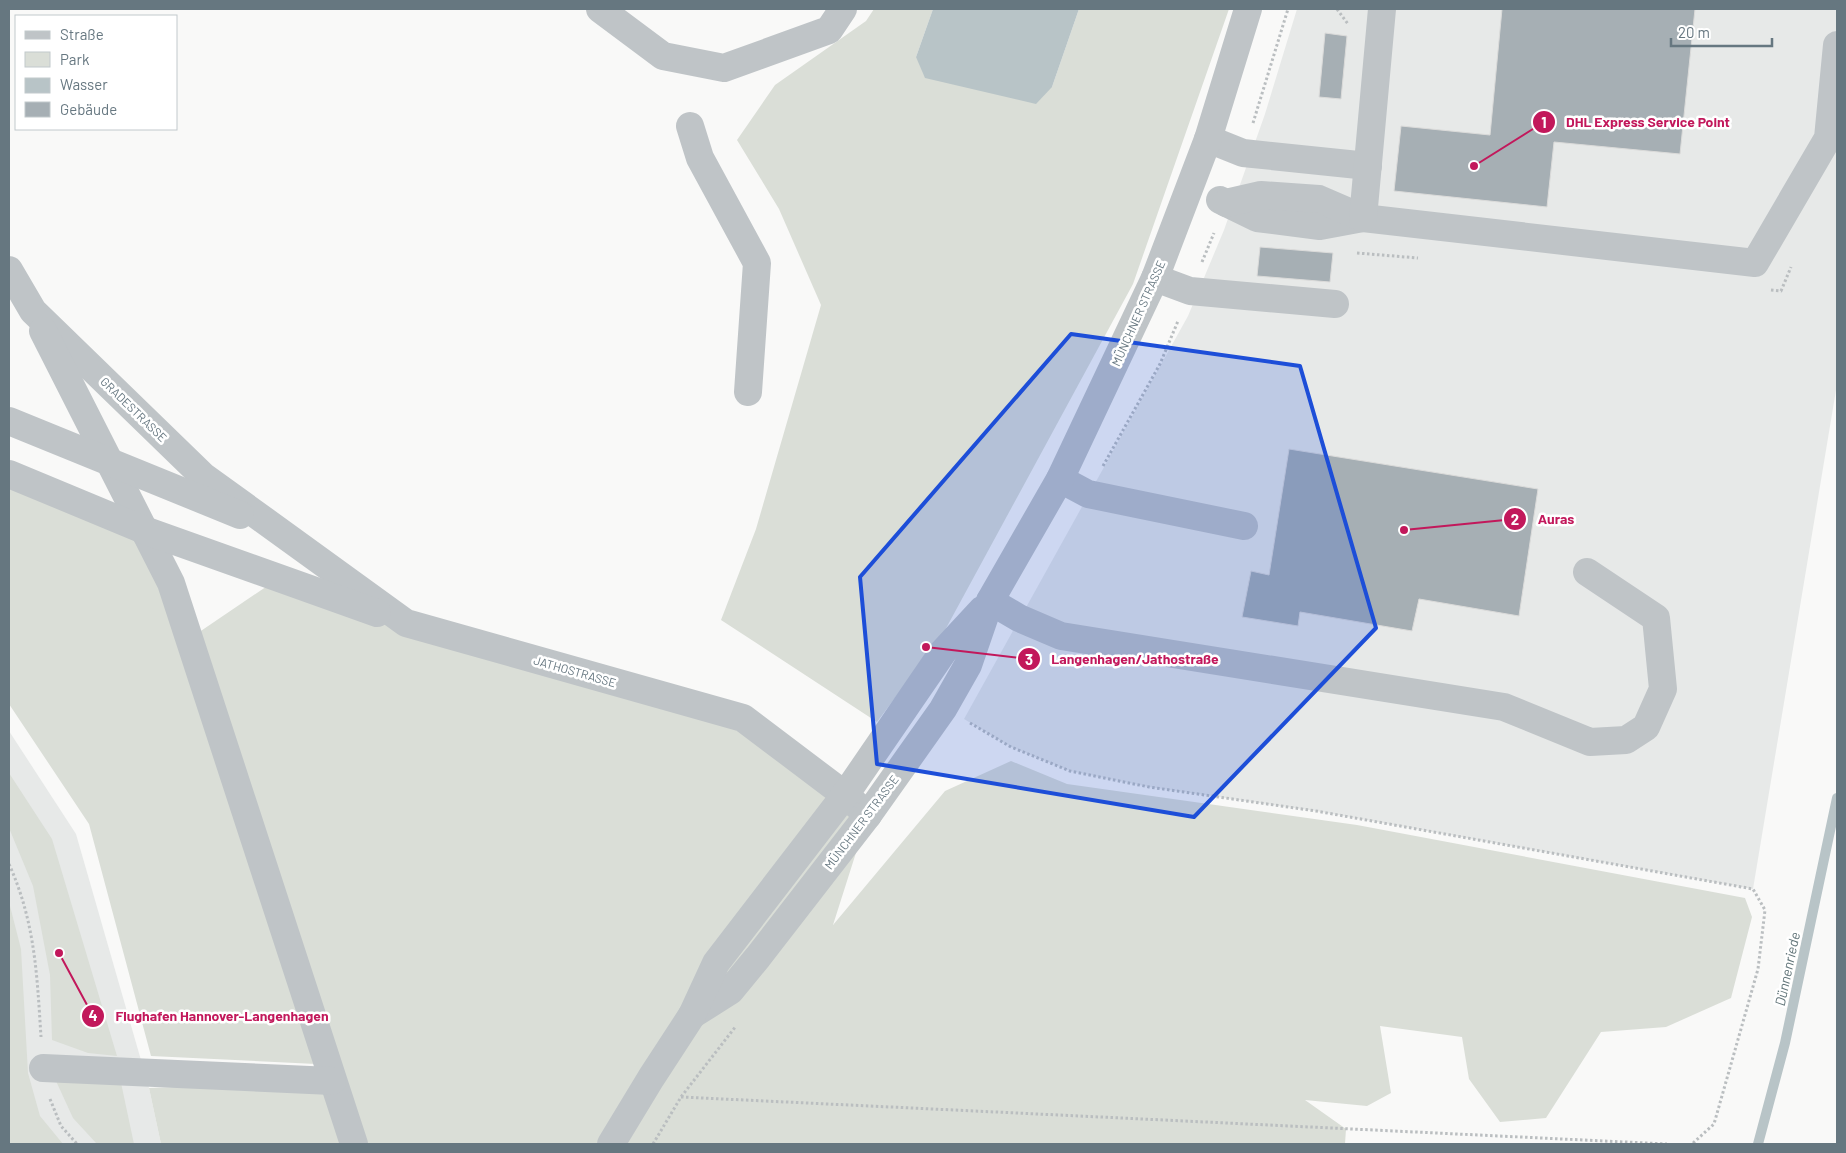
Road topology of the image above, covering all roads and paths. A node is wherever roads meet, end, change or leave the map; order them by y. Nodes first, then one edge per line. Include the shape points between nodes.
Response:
1 (600, 9) edge
2 (843, 9) edge
3 (1248, 9) edge
4 (1382, 9) edge
5 (1837, 45) edge
6 (690, 126) dead end
7 (1208, 139) junction
8 (1368, 166) junction
9 (1190, 190) junction
10 (1364, 218) junction
11 (9, 270) edge
12 (1155, 278) junction
13 (1335, 304) dead end
14 (34, 312) junction
15 (748, 392) dead end
16 (9, 421) edge
17 (110, 464) junction
18 (9, 474) edge
19 (1060, 479) junction
20 (1244, 526) dead end
21 (144, 530) junction
22 (278, 530) junction
23 (1587, 572) dead end
24 (990, 601) junction
25 (406, 623) junction
26 (943, 709) junction
27 (845, 795) junction
28 (868, 815) junction
29 (9, 864) edge
30 (692, 1015) junction
31 (43, 1068) junction
32 (651, 1078) junction
33 (332, 1081) junction
34 (1698, 1139) junction
35 (77, 1144) edge
36 (354, 1144) edge
37 (612, 1144) edge
38 (1667, 1144) edge
39 (1692, 1144) edge
40 (1701, 1144) edge

1 - 2 street via 663,56 724,68 829,30
3 - 7 street, MÜNCHNER STRASSE
4 - 8 street
5 - 10 street via 1828,138 1755,263
6 - 15 street via 700,158 757,263
7 - 8 street via 1243,153
7 - 9 street, MÜNCHNER STRASSE
8 - 10 street
9 - 10 street via 1256,218 1320,226
9 - 12 street, MÜNCHNER STRASSE
11 - 14 street, GRADESTRASSE
12 - 13 street via 1190,291
12 - 19 street, MÜNCHNER STRASSE
14 - 17 street
14 - 22 street, GRADESTRASSE via 203,476
16 - 17 street
17 - 21 street
17 - 22 street
18 - 21 street
19 - 20 street via 1088,494
19 - 24 street, MÜNCHNER STRASSE
21 - 25 street
21 - 33 street via 171,583
22 - 25 street, JATHOSTRASSE
23 - 24 street via 1656,618 1663,689 1646,727 1626,740 1590,742 1504,707 1061,636
24 - 26 street, MÜNCHNER STRASSE via 968,665
24 - 27 street, MÜNCHNER STRASSE via 943,652
25 - 27 street, JATHOSTRASSE via 743,718
26 - 28 street, MÜNCHNER STRASSE
26 - 34 path via 1011,747 1070,771 1753,889 1765,910 1758,969 1714,1124
27 - 28 street, JATHOSTRASSE
27 - 30 street, MÜNCHNER STRASSE via 716,963
28 - 30 street, MÜNCHNER STRASSE via 730,991
29 - 31 path via 30,926
30 - 32 street, MÜNCHNER STRASSE
31 - 33 street
31 - 35 path via 49,1096 61,1126
32 - 37 street, MÜNCHNER STRASSE
32 - 38 path via 681,1097
33 - 36 street
34 - 39 path
34 - 40 path

